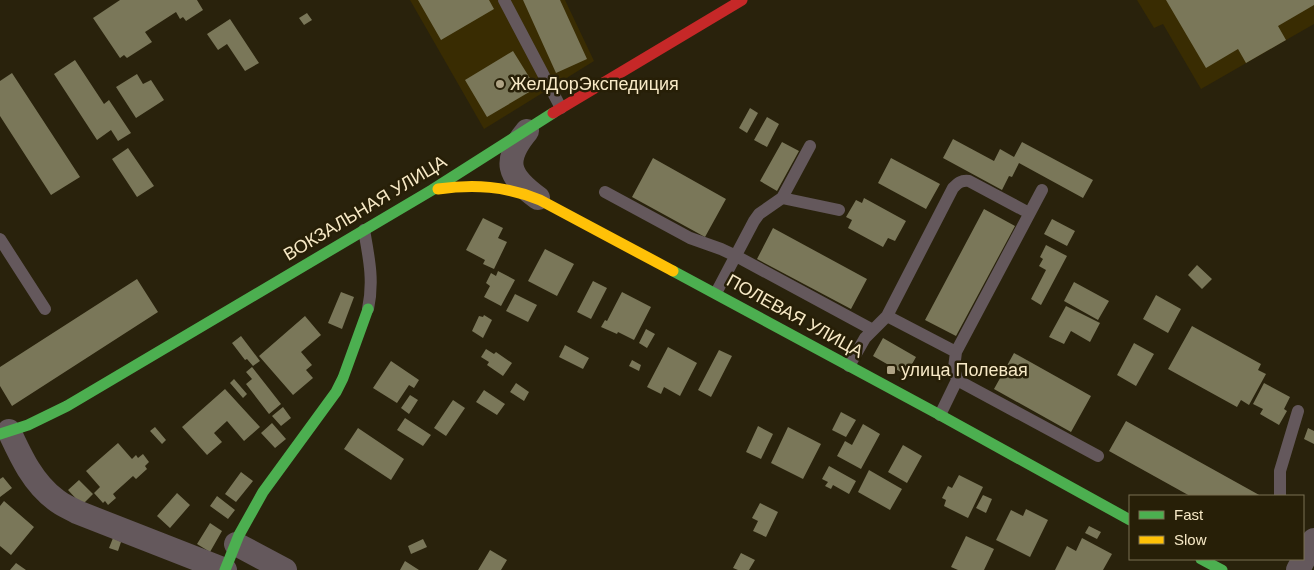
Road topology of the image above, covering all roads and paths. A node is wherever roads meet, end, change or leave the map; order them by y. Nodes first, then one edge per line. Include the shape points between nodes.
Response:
1 (504, 0) edge
2 (742, 0) edge
3 (561, 108) junction
4 (527, 130) junction
5 (810, 146) dead end
6 (432, 190) junction
7 (1042, 190) dead end
8 (605, 192) dead end
9 (782, 198) junction
10 (540, 200) junction
11 (839, 210) dead end
12 (1029, 213) junction
13 (364, 230) junction
14 (0, 240) edge
15 (736, 256) junction
16 (716, 293) junction
17 (45, 308) dead end
18 (368, 309) joint
19 (887, 316) junction
20 (873, 330) junction
21 (956, 352) junction
22 (849, 366) junction
23 (957, 380) junction
24 (1298, 411) dead end
25 (940, 414) junction
26 (4, 433) edge
27 (1098, 456) dead end
28 (1280, 495) edge
29 (1129, 519) edge
30 (236, 544) junction
31 (1203, 560) edge
32 (225, 570) edge
33 (285, 570) edge
34 (1222, 570) edge

1 - 3 lane
2 - 3 main road, ВОКЗАЛЬНАЯ УЛИЦА
3 - 4 main road, ВОКЗАЛЬНАЯ УЛИЦА
4 - 6 main road, ВОКЗАЛЬНАЯ УЛИЦА
4 - 10 street via 513,151 512,171 518,181
5 - 9 lane
6 - 10 main road, ПОЛЕВАЯ УЛИЦА via 488,185 511,188
6 - 13 main road, ВОКЗАЛЬНАЯ УЛИЦА
7 - 12 lane
8 - 15 lane via 690,238
9 - 11 lane
9 - 15 lane via 759,214
10 - 16 main road, ПОЛЕВАЯ УЛИЦА
12 - 19 lane via 969,181 958,183
12 - 21 lane
13 - 18 lane via 372,276
13 - 26 main road, ВОКЗАЛЬНАЯ УЛИЦА via 67,406
14 - 17 lane
15 - 16 lane
15 - 20 lane
16 - 22 main road, ПОЛЕВАЯ УЛИЦА
18 - 30 main road via 336,392 270,481
19 - 20 lane
19 - 21 lane
20 - 22 lane via 859,346
21 - 23 lane
22 - 25 main road, ПОЛЕВАЯ УЛИЦА
23 - 25 lane
23 - 27 lane
24 - 28 lane via 1280,471
25 - 29 main road, ПОЛЕВАЯ УЛИЦА
26 - 32 street via 41,486 57,501 77,512
30 - 32 main road
30 - 33 street
31 - 34 main road

